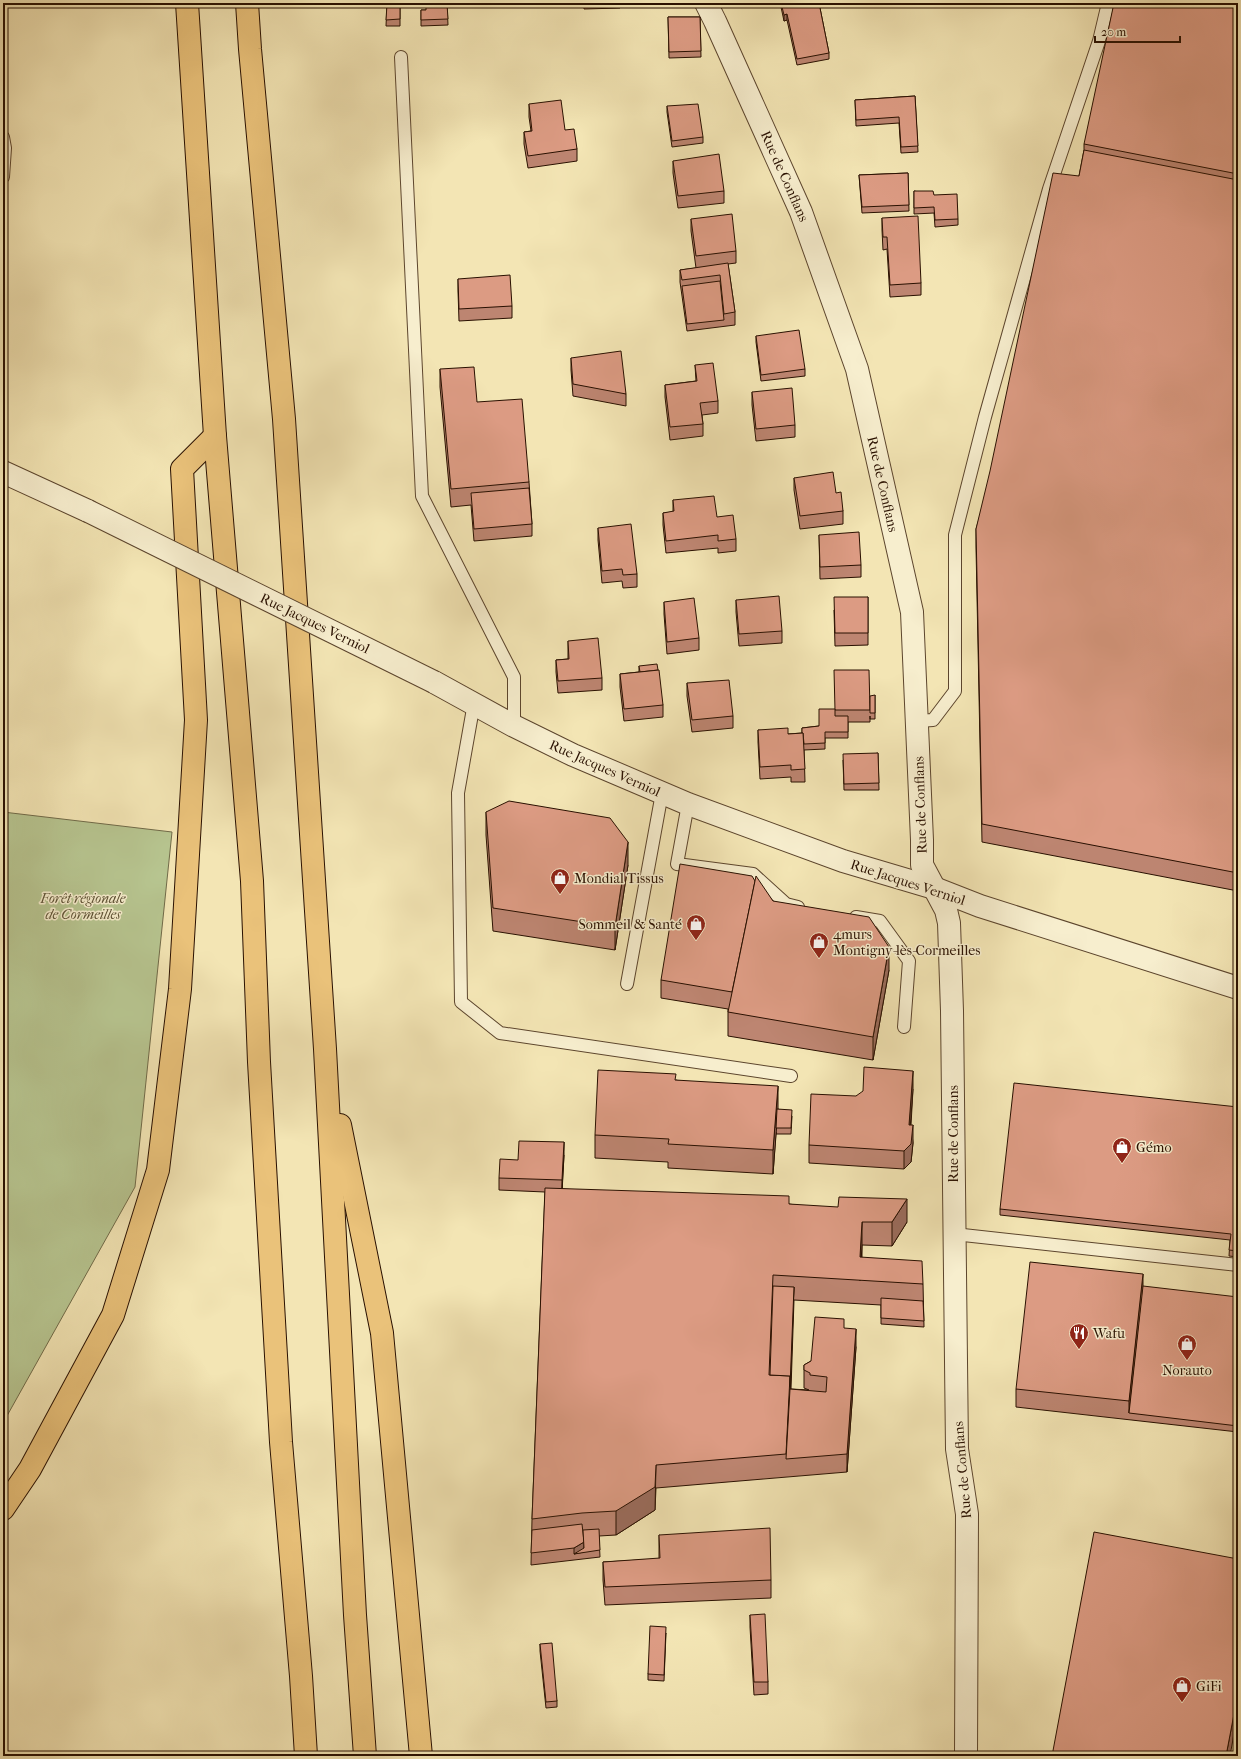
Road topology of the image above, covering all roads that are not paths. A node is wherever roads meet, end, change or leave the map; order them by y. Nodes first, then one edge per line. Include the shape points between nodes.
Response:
1 (187, 3) edge
2 (247, 3) edge
3 (706, 3) edge
4 (1108, 3) edge
5 (401, 57) dead end
6 (3, 137) edge
7 (3, 177) edge
8 (215, 436) junction
9 (3, 472) edge
10 (474, 703) junction
11 (918, 722) junction
12 (514, 726) junction
13 (662, 793) junction
14 (688, 804) junction
15 (934, 888) junction
16 (810, 909) edge
17 (841, 914) edge
18 (627, 984) dead end
19 (1238, 988) edge
20 (904, 1027) dead end
21 (325, 1049) junction
22 (790, 1076) dead end
23 (954, 1234) junction
24 (1238, 1265) edge
25 (3, 1509) edge
26 (306, 1756) edge
27 (365, 1756) edge
28 (421, 1756) edge
29 (966, 1756) edge

1 - 8 highway
2 - 21 highway via 284,418
3 - 11 street, Rue de Conflans via 801,212 857,369 912,612
4 - 11 lane via 1099,41 1049,189 955,534 955,691 933,720
5 - 12 lane via 422,496 514,677
6 - 7 lane
8 - 25 highway via 182,469 196,720 180,989 158,1170 112,1314 30,1469
8 - 26 highway via 252,881 281,1442
9 - 10 street, Rue Jacques Verniol, bridge via 88,511
10 - 12 street, Rue Jacques Verniol
10 - 22 lane via 458,793 461,1002 500,1033
11 - 15 street, Rue de Conflans via 922,865
12 - 13 street, Rue Jacques Verniol via 573,755
13 - 14 street, Rue Jacques Verniol
13 - 18 lane
14 - 15 street, Rue Jacques Verniol via 843,861
14 - 16 lane via 677,864 754,874 786,904
15 - 19 street, Rue Jacques Verniol via 980,906
15 - 23 street, Rue de Conflans via 946,910 949,924
17 - 20 lane via 880,921 909,961
21 - 27 highway via 355,1615
21 - 28 highway via 382,1333
23 - 24 lane
23 - 29 street, Rue de Conflans via 957,1449 967,1514

